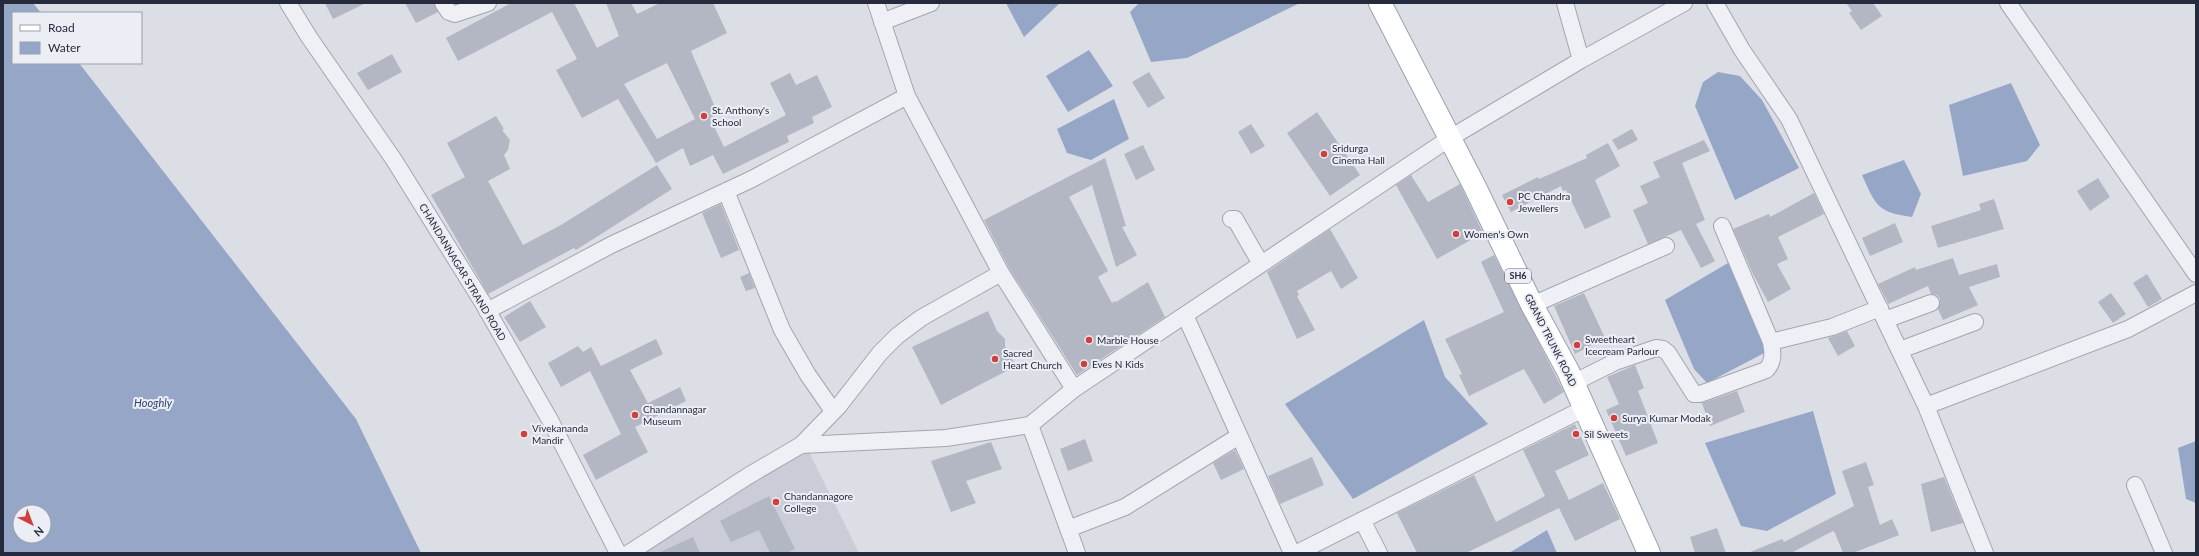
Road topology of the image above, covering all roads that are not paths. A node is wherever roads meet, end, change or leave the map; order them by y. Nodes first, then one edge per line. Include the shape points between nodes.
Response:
1 (288, 3) edge
2 (443, 3) edge
3 (488, 3) edge
4 (876, 3) edge
5 (931, 3) edge
6 (1380, 3) edge
7 (1564, 3) edge
8 (1684, 3) edge
9 (1715, 3) edge
10 (2008, 3) edge
11 (882, 22) junction
12 (1581, 60) junction
13 (907, 96) junction
14 (1450, 138) junction
15 (726, 191) junction
16 (1231, 218) dead end
17 (1722, 226) dead end
18 (1666, 246) dead end
19 (1261, 264) junction
20 (1001, 273) junction
21 (2196, 274) edge
22 (2196, 293) edge
23 (1930, 303) dead end
24 (1532, 306) junction
25 (487, 311) junction
26 (1883, 314) junction
27 (1185, 315) junction
28 (1975, 322) dead end
29 (1771, 342) junction
30 (1900, 350) junction
31 (1573, 383) junction
32 (1074, 389) junction
33 (1926, 406) junction
34 (1584, 408) junction
35 (833, 411) junction
36 (1030, 425) junction
37 (1239, 436) junction
38 (801, 445) junction
39 (2135, 485) dead end
40 (1362, 520) junction
41 (1068, 529) junction
42 (618, 553) edge
43 (629, 553) edge
44 (1077, 553) edge
45 (1292, 553) edge
46 (1297, 553) edge
47 (1379, 553) edge
48 (1649, 553) edge
49 (1985, 553) edge
50 (2164, 553) edge

1 - 25 street, CHANDANNAGAR STRAND ROAD via 394,160
2 - 3 street via 449,12 455,14
4 - 11 street
5 - 11 street
6 - 14 main road, GRAND TRUNK ROAD / SH6
7 - 12 street
8 - 12 street
9 - 26 street via 1742,50 1789,119
10 - 21 street
11 - 13 street
12 - 14 street
13 - 15 street
13 - 20 street
14 - 19 street
14 - 24 main road, GRAND TRUNK ROAD / SH6
15 - 25 street via 611,244
15 - 35 street via 782,330
16 - 19 street via 1235,219
17 - 29 street
18 - 24 street
19 - 27 street
20 - 32 street
20 - 35 street via 921,318 897,336
22 - 33 street via 2128,329
23 - 26 street
24 - 31 main road, GRAND TRUNK ROAD / SH6
25 - 42 street, CHANDANNAGAR STRAND ROAD via 550,420
26 - 29 street
26 - 30 street
27 - 32 street
27 - 37 street
28 - 30 street
29 - 31 street via 1773,354 1771,365 1766,370 1700,394 1694,394 1689,389 1668,353 1656,348 1615,362
30 - 33 street
31 - 34 main road, GRAND TRUNK ROAD / SH6
32 - 36 street
33 - 49 street
34 - 40 street
34 - 48 main road, GRAND TRUNK ROAD / SH6
35 - 38 street
36 - 38 street via 946,438
36 - 41 street
37 - 41 street via 1125,508
37 - 45 street
38 - 43 street
39 - 50 street
40 - 46 street
40 - 47 street
41 - 44 street

